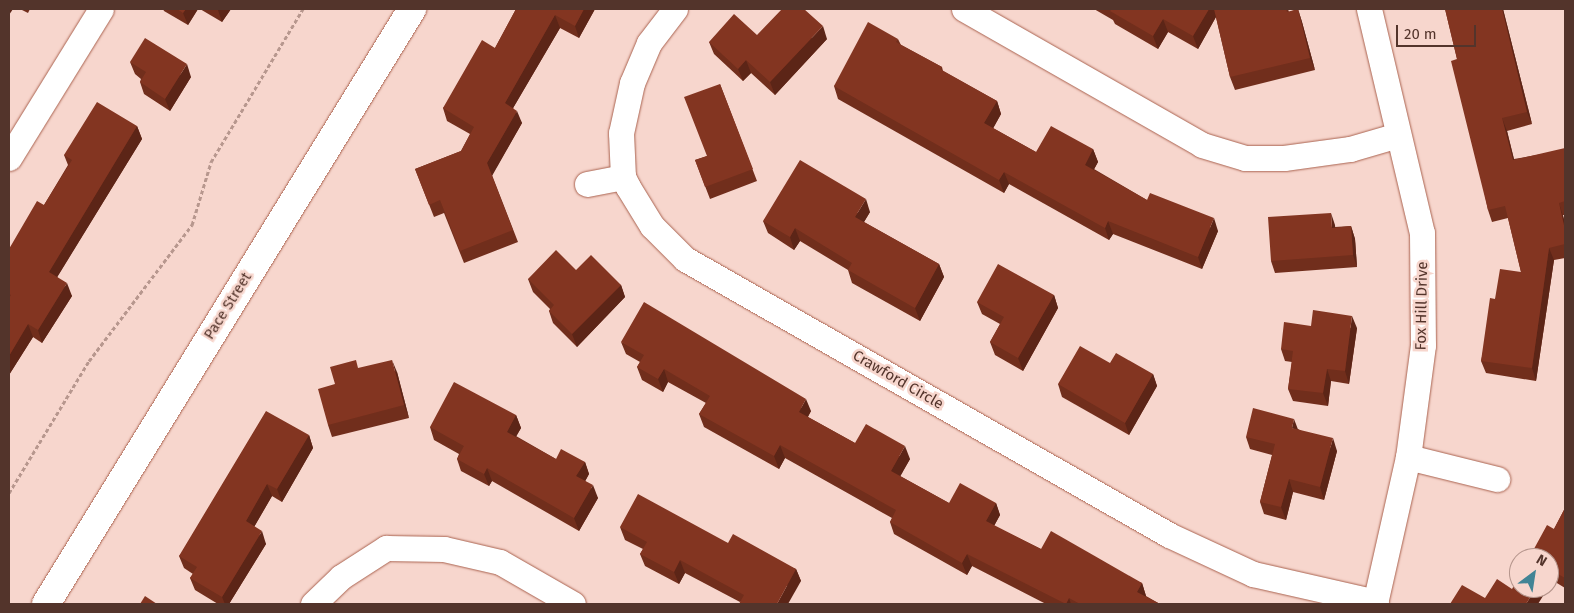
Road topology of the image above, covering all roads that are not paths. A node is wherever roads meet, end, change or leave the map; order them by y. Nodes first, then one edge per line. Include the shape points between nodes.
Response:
1 (101, 9) edge
2 (412, 9) edge
3 (675, 9) edge
4 (964, 9) edge
5 (1368, 9) edge
6 (1398, 135) junction
7 (9, 158) edge
8 (623, 177) junction
9 (586, 184) dead end
10 (1408, 457) junction
11 (1497, 479) dead end
12 (1375, 603) edge
13 (46, 604) edge
14 (313, 604) edge
15 (573, 604) edge

1 - 7 street
2 - 13 main road, Pace Street
3 - 8 street, Crawford Circle via 649,43 632,83 621,133
4 - 6 street via 1202,145 1236,155 1284,158 1350,149
5 - 6 street, Fox Hill Drive
6 - 10 street, Fox Hill Drive via 1422,233 1423,345
8 - 9 street
8 - 12 street, Crawford Circle via 652,226 685,259 1169,535 1253,574
10 - 11 street
10 - 12 street, Fox Hill Drive
14 - 15 street via 341,577 386,548 444,549 500,562

